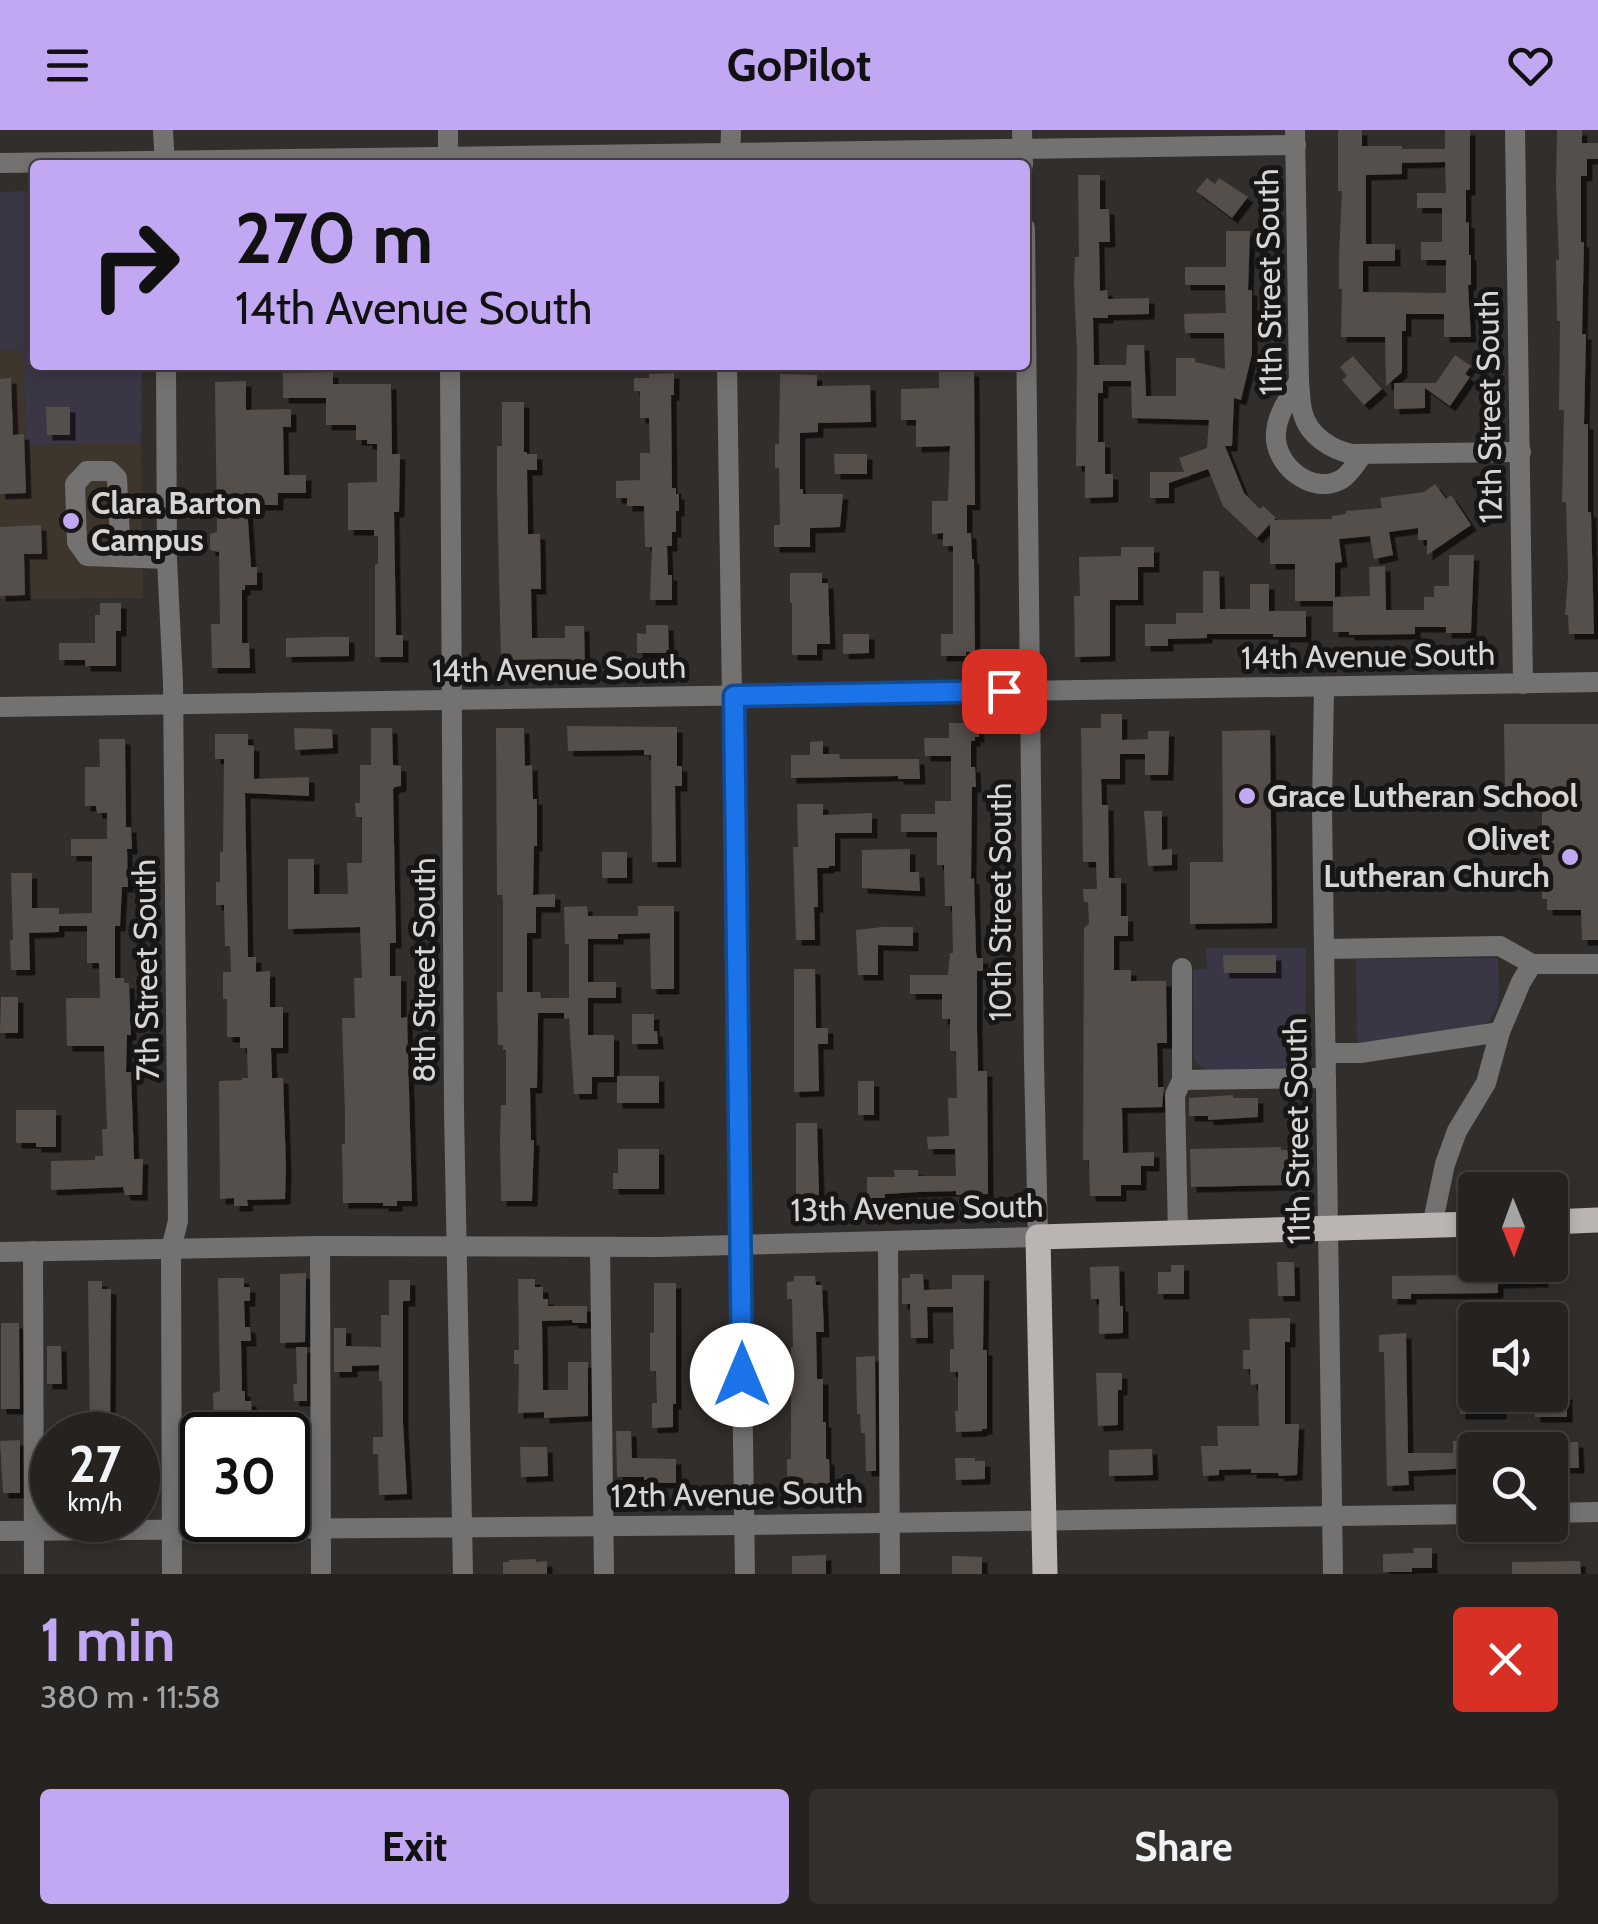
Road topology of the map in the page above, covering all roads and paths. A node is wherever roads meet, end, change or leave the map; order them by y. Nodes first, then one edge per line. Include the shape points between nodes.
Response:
1 (164, 130) edge
2 (448, 130) edge
3 (731, 130) edge
4 (1515, 130) edge
5 (1295, 138) edge
6 (1023, 148) edge
7 (730, 159) edge
8 (165, 160) edge
9 (448, 160) edge
10 (589, 160) edge
11 (0, 164) edge
12 (30, 164) edge
13 (166, 370) edge
14 (450, 370) edge
15 (727, 370) edge
16 (1027, 370) edge
17 (1299, 381) junction
18 (1521, 452) junction
19 (1363, 454) junction
20 (121, 557) dead end
21 (167, 559) junction
22 (1598, 682) edge
23 (1522, 684) junction
24 (1324, 687) junction
25 (1031, 691) junction
26 (734, 696) junction
27 (453, 701) junction
28 (173, 705) junction
29 (0, 707) edge
30 (1324, 948) junction
31 (1532, 964) junction
32 (1598, 964) edge
33 (1182, 968) dead end
34 (1500, 1032) junction
35 (1326, 1053) junction
36 (1326, 1078) junction
37 (1182, 1080) junction
38 (1598, 1220) edge
39 (1568, 1221) edge
40 (1458, 1225) edge
41 (1432, 1226) junction
42 (1328, 1230) junction
43 (1178, 1234) junction
44 (1038, 1237) junction
45 (888, 1241) junction
46 (740, 1245) junction
47 (320, 1246) junction
48 (457, 1246) junction
49 (600, 1246) junction
50 (170, 1249) junction
51 (0, 1252) edge
52 (34, 1252) junction
53 (34, 1412) edge
54 (1598, 1512) edge
55 (1568, 1513) edge
56 (1458, 1514) edge
57 (1332, 1516) junction
58 (1044, 1520) junction
59 (890, 1522) junction
60 (603, 1526) junction
61 (744, 1526) junction
62 (321, 1528) junction
63 (462, 1528) junction
64 (160, 1530) edge
65 (172, 1530) junction
66 (0, 1531) edge
67 (30, 1531) edge
68 (34, 1542) edge
69 (34, 1574) edge
70 (172, 1574) edge
71 (321, 1574) edge
72 (462, 1574) edge
73 (604, 1574) edge
74 (745, 1574) edge
75 (890, 1574) edge
76 (1045, 1574) edge
77 (1333, 1574) edge

1 - 8 street
2 - 9 street
3 - 7 street
4 - 18 street, 12th Street South
5 - 6 street
5 - 17 street, 11th Street South
6 - 7 street
7 - 10 street
11 - 12 street
13 - 21 street, 7th Street South
14 - 27 street, 8th Street South
15 - 26 street
16 - 25 street, 10th Street South
17 - 19 street, 11th Street South via 1310,429 1338,452
17 - 19 street via 1278,420 1281,461 1321,484 1345,478
18 - 19 street
18 - 23 street, 12th Street South
20 - 21 street
21 - 28 street, 7th Street South
22 - 23 street, 14th Avenue South
23 - 24 street, 14th Avenue South
24 - 25 street, 14th Avenue South
24 - 30 street, 11th Street South
25 - 26 street, 14th Avenue South
25 - 44 street, 10th Street South
26 - 27 street, 14th Avenue South
26 - 46 street
27 - 28 street, 14th Avenue South
27 - 48 street, 8th Street South
28 - 29 street, 14th Avenue South
28 - 50 street, 7th Street South via 178,1221
30 - 31 street via 1500,946
30 - 35 street, 11th Street South
31 - 32 street
31 - 34 street
33 - 37 street
34 - 35 street
34 - 41 street via 1486,1082 1445,1164
35 - 36 street, 11th Street South
36 - 37 street
36 - 42 street, 11th Street South
37 - 43 street via 1175,1095
38 - 39 main road
40 - 41 main road, 13th Avenue South
41 - 42 main road, 13th Avenue South
42 - 43 main road, 13th Avenue South
42 - 57 street, 11th Street South
43 - 44 main road, 13th Avenue South
44 - 45 street, 13th Avenue South
44 - 58 main road, 10th Street South
45 - 46 street, 13th Avenue South
45 - 59 street
46 - 49 street, 13th Avenue South
46 - 61 street
47 - 48 street, 13th Avenue South
47 - 50 street, 13th Avenue South
47 - 62 street
48 - 49 street, 13th Avenue South
48 - 63 street, 8th Street South
49 - 60 street
50 - 52 street, 13th Avenue South
50 - 65 street, 7th Street South
51 - 52 street, 13th Avenue South
52 - 53 street
54 - 55 street
56 - 57 street, 12th Avenue South
57 - 58 street, 12th Avenue South
57 - 77 street, 11th Street South
58 - 59 street, 12th Avenue South
58 - 76 main road, 10th Street South
59 - 61 street, 12th Avenue South
59 - 75 street
60 - 61 street, 12th Avenue South
60 - 63 street, 12th Avenue South
60 - 73 street
61 - 74 street
62 - 63 street, 12th Avenue South
62 - 65 street, 12th Avenue South
62 - 71 street
63 - 72 street, 8th Street South
64 - 65 street, 12th Avenue South
65 - 70 street, 7th Street South
66 - 67 street, 12th Avenue South
68 - 69 street

